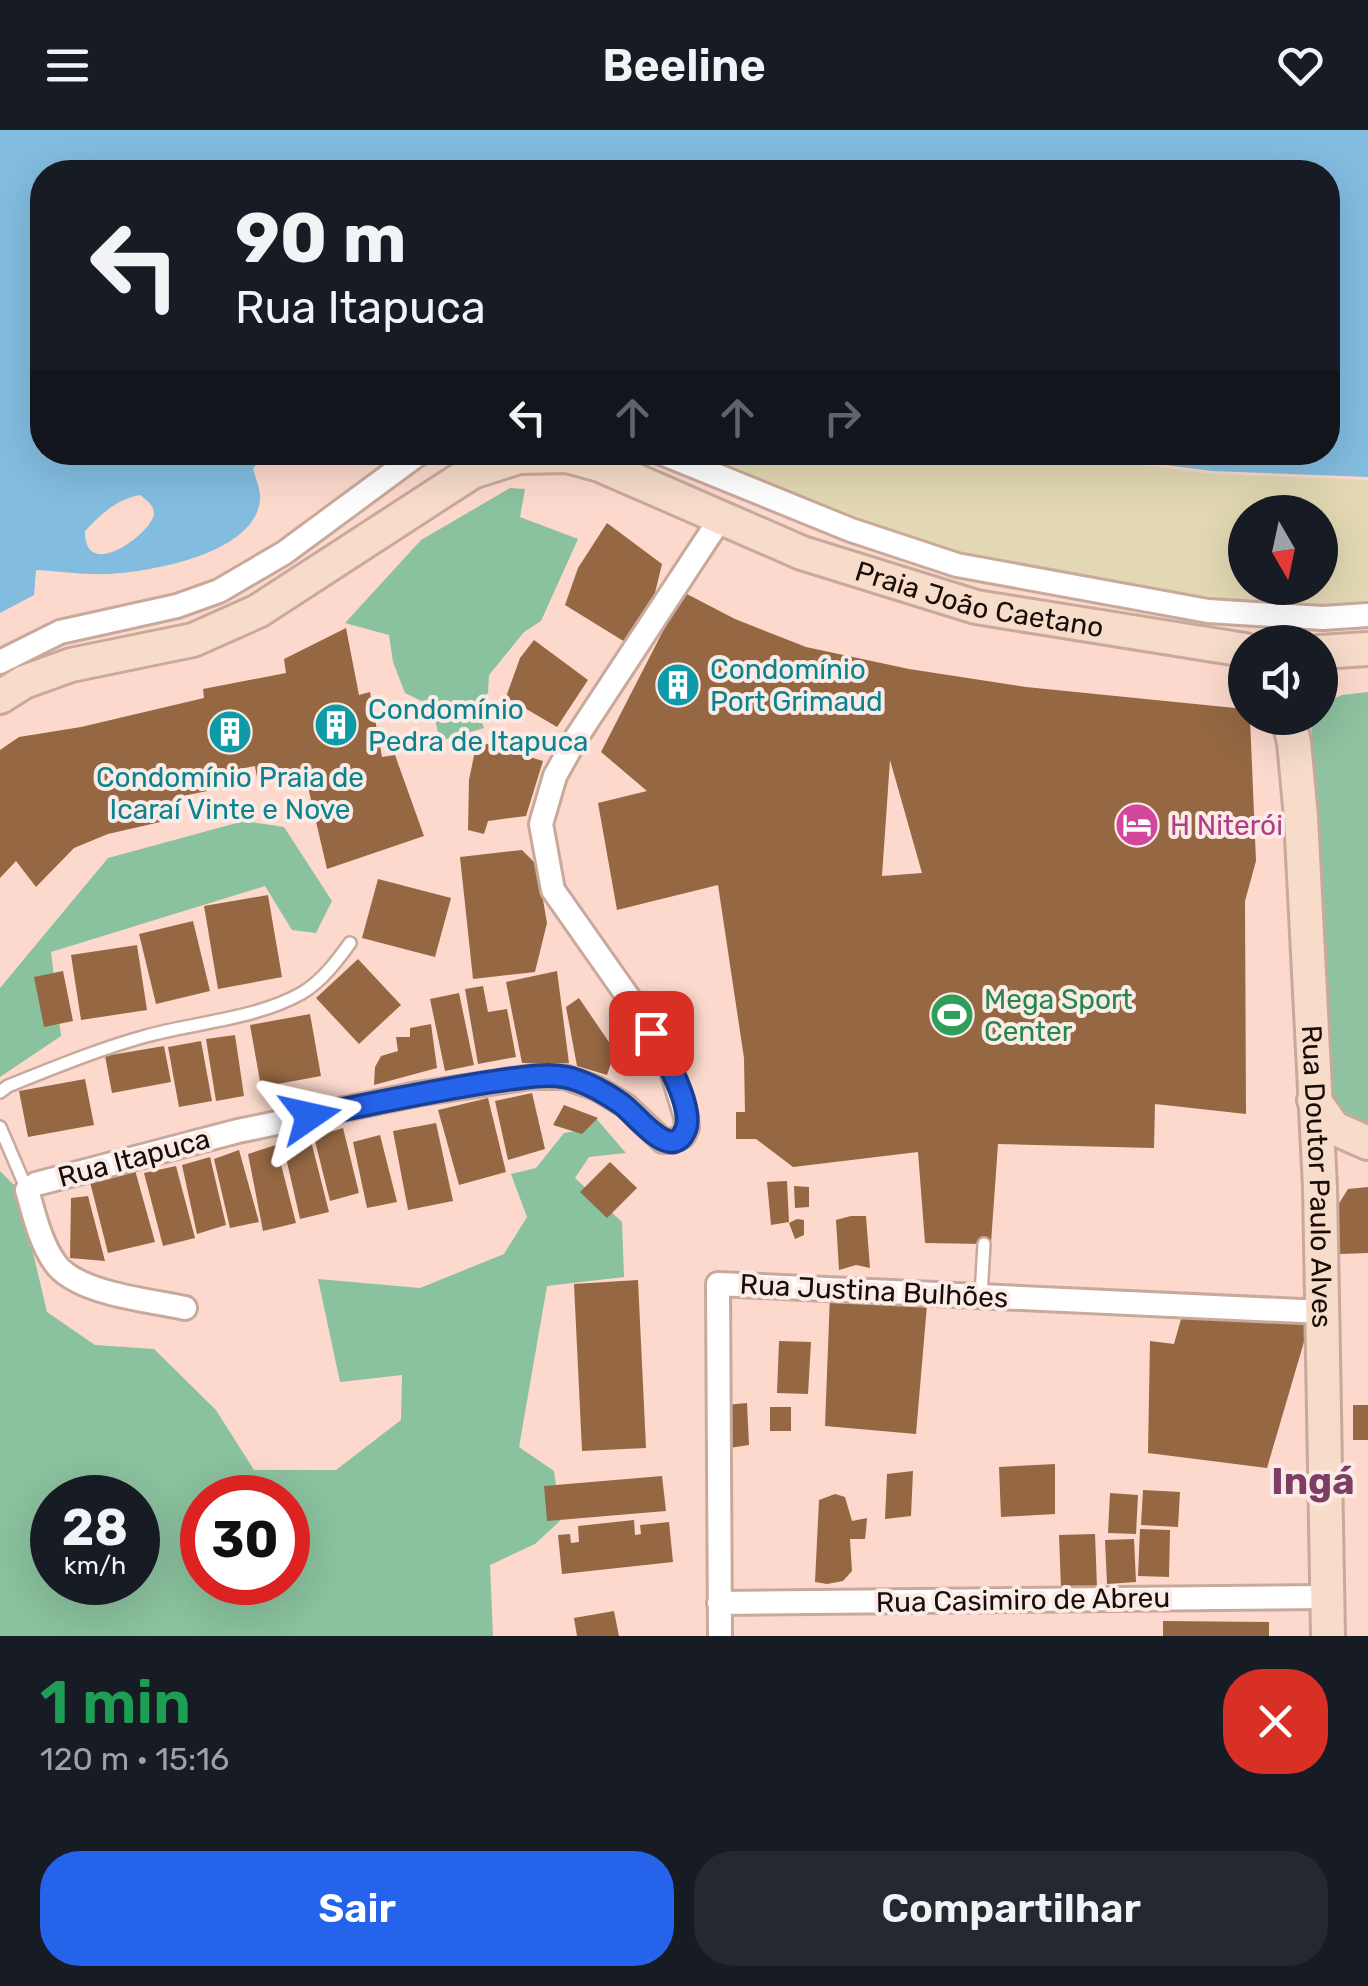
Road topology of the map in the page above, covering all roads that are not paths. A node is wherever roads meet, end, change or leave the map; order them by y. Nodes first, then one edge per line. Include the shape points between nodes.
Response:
1 (404, 465) edge
2 (494, 465) edge
3 (602, 465) edge
4 (691, 465) edge
5 (722, 516) junction
6 (1368, 615) edge
7 (1228, 647) edge
8 (1368, 649) edge
9 (1338, 651) edge
10 (0, 662) edge
11 (0, 697) edge
12 (1292, 735) edge
13 (350, 942) dead end
14 (0, 1092) edge
15 (1314, 1100) junction
16 (0, 1127) edge
17 (1368, 1143) edge
18 (1368, 1154) edge
19 (1320, 1187) junction
20 (27, 1190) junction
21 (984, 1244) dead end
22 (982, 1296) junction
23 (185, 1308) dead end
24 (1323, 1312) junction
25 (1327, 1597) junction
26 (719, 1603) junction
27 (720, 1636) edge
28 (1328, 1636) edge

1 - 10 street via 284,553 219,591 60,632
2 - 11 main road, Praia João Caetano via 472,472 223,628 70,665
3 - 5 main road, Praia João Caetano
4 - 6 street via 958,565 1208,611
5 - 7 main road, Praia João Caetano via 802,552 976,607
5 - 20 street, Rua Itapuca via 576,738 541,824 553,890 670,1065 688,1128 682,1136 663,1140 596,1088 565,1077 531,1077 238,1131
8 - 9 main road
12 - 15 main road, Rua Doutor Paulo Alves
13 - 14 lane via 304,992 270,1007 146,1036
15 - 17 main road via 1334,1128
15 - 19 main road, Rua Doutor Paulo Alves
16 - 20 lane
18 - 19 main road
19 - 24 main road, Rua Doutor Paulo Alves
20 - 23 street, Rua Itapuca via 47,1249 76,1281
21 - 22 lane
22 - 24 street, Rua Justina Bulhões
22 - 26 street, Rua Justina Bulhões via 718,1284
24 - 25 main road, Rua Doutor Paulo Alves
25 - 26 street, Rua Casimiro de Abreu
25 - 28 main road, Rua Doutor Paulo Alves
26 - 27 street, Rua Justina Bulhões

